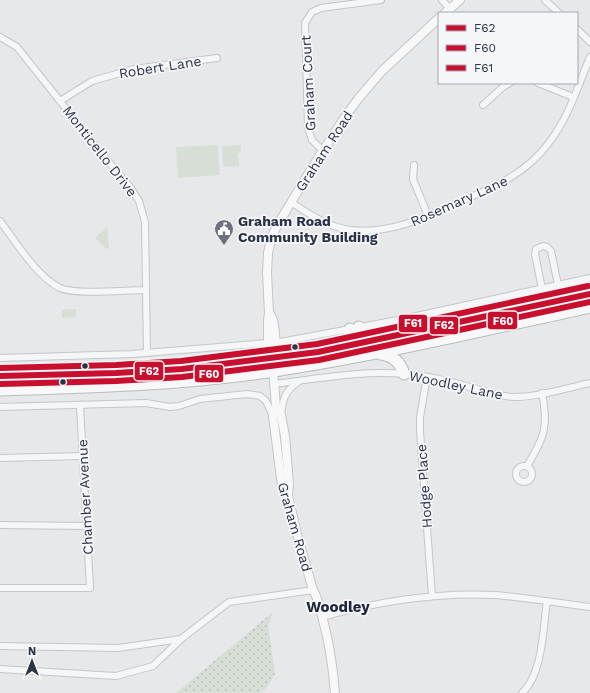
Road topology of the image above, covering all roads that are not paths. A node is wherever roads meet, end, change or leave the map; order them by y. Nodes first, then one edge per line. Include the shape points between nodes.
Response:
1 (381, 0) edge
2 (442, 0) edge
3 (460, 0) edge
4 (545, 0) edge
5 (304, 10) dead end
6 (447, 11) edge
7 (558, 12) edge
8 (310, 15) junction
9 (438, 19) edge
10 (578, 31) edge
11 (0, 37) edge
12 (590, 42) edge
13 (590, 57) edge
14 (218, 58) dead end
15 (508, 84) edge
16 (540, 84) edge
17 (573, 98) junction
18 (60, 101) junction
19 (483, 105) dead end
20 (323, 150) junction
21 (414, 165) dead end
22 (291, 202) junction
23 (428, 216) junction
24 (0, 221) edge
25 (590, 278) edge
26 (558, 285) junction
27 (542, 289) junction
28 (146, 290) junction
29 (590, 294) edge
30 (590, 307) edge
31 (355, 328) junction
32 (382, 339) junction
33 (272, 343) junction
34 (338, 347) junction
35 (147, 353) junction
36 (371, 354) junction
37 (0, 358) edge
38 (272, 358) junction
39 (273, 372) junction
40 (404, 374) junction
41 (0, 376) edge
42 (427, 377) junction
43 (299, 381) junction
44 (590, 383) edge
45 (274, 384) junction
46 (0, 390) edge
47 (542, 393) junction
48 (80, 406) junction
49 (0, 407) edge
50 (277, 415) junction
51 (82, 456) junction
52 (0, 458) edge
53 (527, 466) dead end
54 (0, 525) edge
55 (87, 526) junction
56 (0, 588) edge
57 (313, 590) junction
58 (432, 596) junction
59 (547, 601) junction
60 (590, 607) edge
61 (322, 616) junction
62 (181, 639) junction
63 (0, 646) edge
64 (0, 669) edge
65 (335, 693) edge
66 (522, 693) edge

1 - 8 street, Graham Court via 321,8
2 - 6 street
3 - 6 street
4 - 7 street
5 - 8 street
8 - 20 street, Graham Court via 304,27 308,127 312,140
9 - 20 street, Graham Road via 382,71 345,117
10 - 12 street
11 - 18 street, Monticello Drive via 17,47
13 - 17 street, Rosemary Lane
14 - 18 street, Robert Lane via 134,69 92,81
15 - 19 street
16 - 17 street
17 - 23 street, Rosemary Lane via 564,120 552,139 524,169 499,185
18 - 28 street, Monticello Drive via 139,201 145,222
20 - 22 street, Graham Road
21 - 23 street via 413,179
22 - 23 street, Rosemary Lane via 324,222 350,229 380,230
22 - 33 street, Graham Road via 269,246 268,320
24 - 28 street via 42,275 60,288 82,292
25 - 26 street
26 - 27 street
26 - 27 street via 551,251 543,246 536,249 535,254
27 - 31 street
28 - 35 street, Monticello Drive
29 - 32 highway
30 - 36 highway
31 - 32 highway via 366,336
31 - 33 street
31 - 34 highway via 348,339
32 - 34 highway
33 - 35 street
33 - 38 street, Graham Road via 268,349
34 - 38 highway
35 - 37 street
36 - 39 highway
36 - 40 highway via 391,357 399,363
38 - 39 street, Graham Road
38 - 41 highway via 156,371
39 - 45 street, Graham Road
39 - 46 highway via 169,383
40 - 42 street, Woodley Lane
40 - 43 street, Woodley Lane via 369,373
42 - 47 street, Woodley Lane via 501,395 526,396
42 - 58 street, Hodge Place via 420,431
43 - 45 street, Woodley Lane
43 - 50 street via 289,388
44 - 47 street, Woodley Lane
45 - 50 street, Graham Road
47 - 53 street via 545,428
48 - 49 street
48 - 50 street via 146,403 170,407 200,399 254,394 266,401
48 - 51 street, Chamber Avenue
50 - 57 street, Graham Road via 282,486 288,496
51 - 52 street
51 - 55 street, Chamber Avenue
54 - 55 street
55 - 56 street, Chamber Avenue via 90,588
57 - 61 street, Graham Road
57 - 62 street via 229,602
58 - 59 street via 496,595
58 - 61 street via 377,603
59 - 60 street
59 - 66 street via 538,666
61 - 65 street, Graham Road via 332,657
62 - 63 street via 118,648
62 - 64 street via 152,666 116,676

